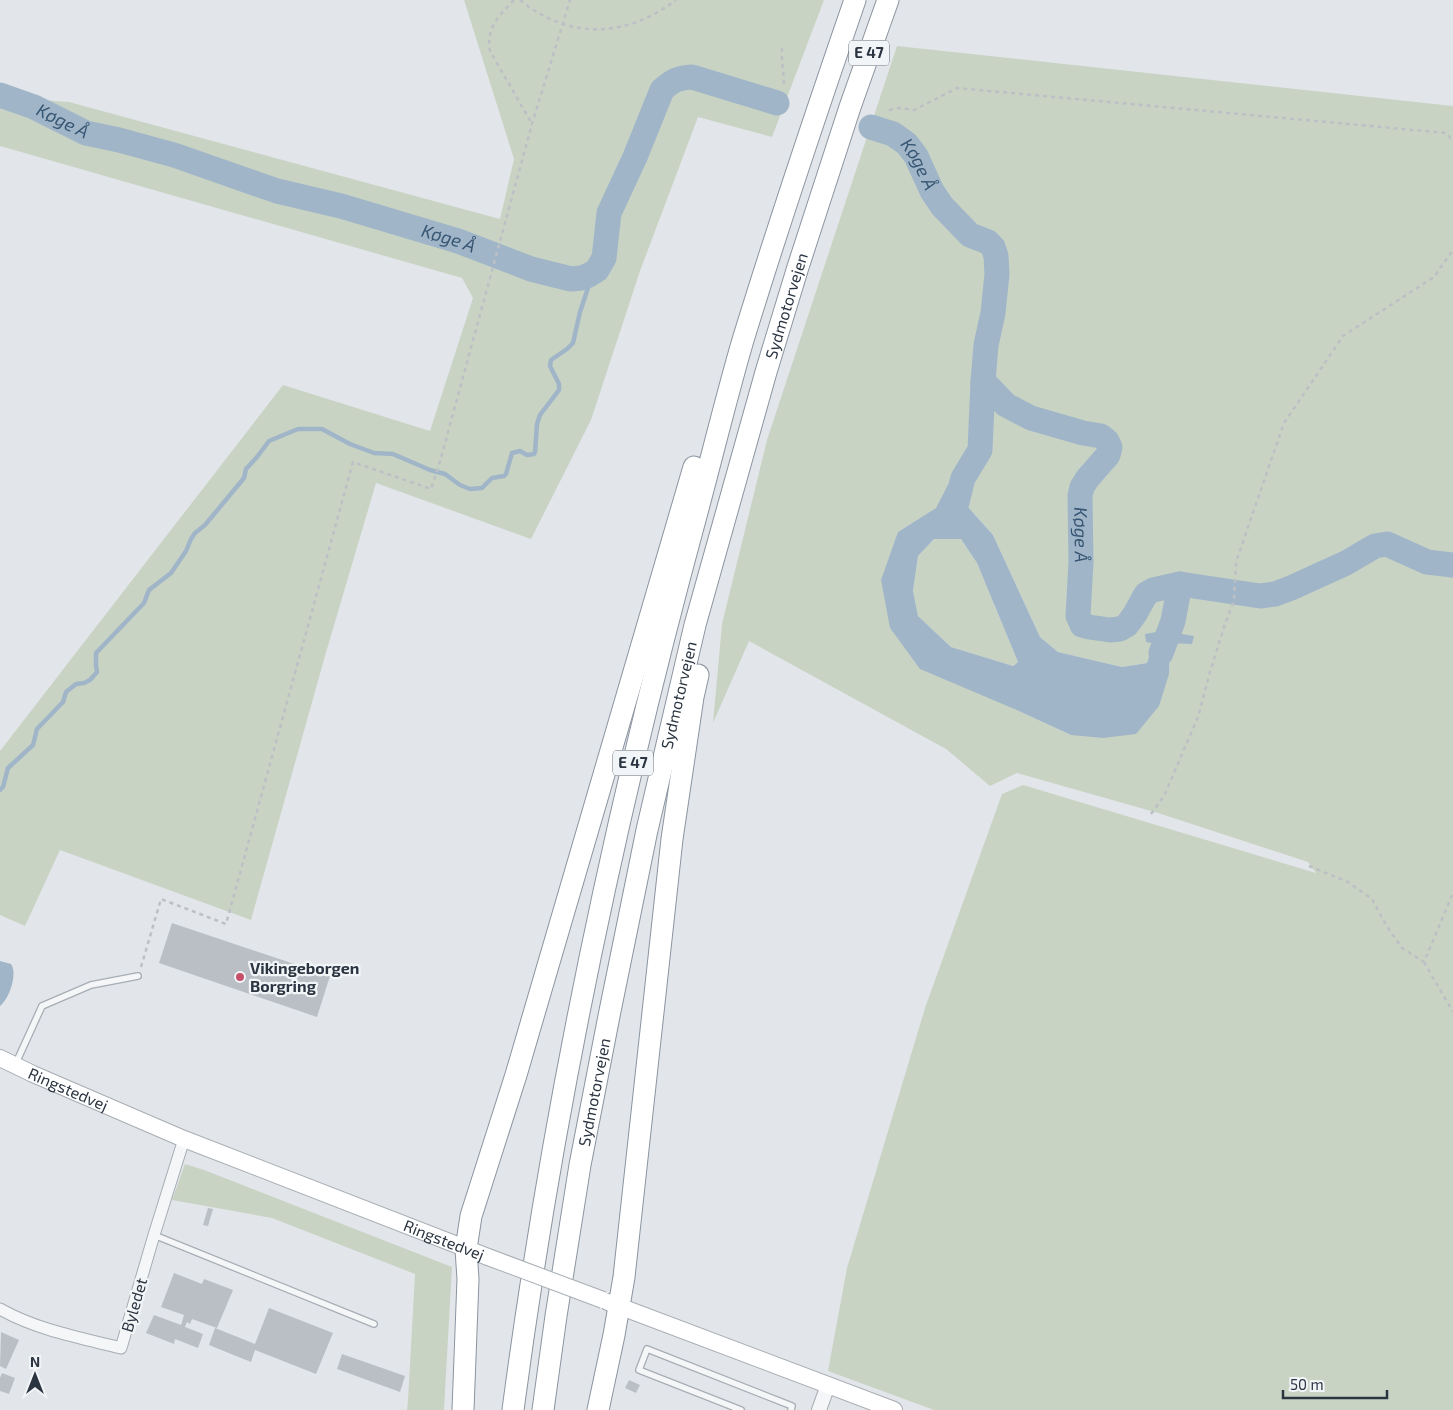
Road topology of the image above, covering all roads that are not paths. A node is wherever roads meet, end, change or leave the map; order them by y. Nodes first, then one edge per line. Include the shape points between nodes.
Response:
1 (855, 0) edge
2 (888, 0) edge
3 (742, 344) junction
4 (766, 372) junction
5 (138, 976) road end
6 (0, 1058) edge
7 (15, 1065) junction
8 (184, 1139) junction
9 (154, 1235) junction
10 (466, 1249) junction
11 (611, 1303) junction
12 (0, 1309) edge
13 (374, 1324) dead end
14 (828, 1385) junction
15 (463, 1410) edge
16 (513, 1410) edge
17 (544, 1410) edge
18 (598, 1410) edge
19 (741, 1410) edge
20 (791, 1410) edge
21 (819, 1410) edge
22 (894, 1410) edge

1 - 3 highway, Sydmotorvejen / E 47 via 810,128
2 - 4 highway, Sydmotorvejen / E 47 via 850,107
3 - 10 highway via 704,431 519,1065 471,1216
3 - 16 highway, Sydmotorvejen / E 47 via 668,618 614,840 552,1154 527,1300
4 - 11 highway via 765,418 711,616 692,706 672,839 624,1277
4 - 17 highway, Sydmotorvejen / E 47 via 695,625 645,840 580,1165
5 - 7 lane via 92,986 42,1006
6 - 7 main road, Ringstedvej
7 - 8 main road, Ringstedvej
8 - 9 street, Byledet
8 - 10 main road, Ringstedvej
9 - 12 street, Byledet via 121,1348 48,1330
9 - 13 lane
10 - 11 main road, Ringstedvej, bridge
10 - 15 highway via 468,1279
11 - 14 main road, Ringstedvej
11 - 18 highway
14 - 21 street
14 - 22 main road, Ringstedvej
19 - 20 lane via 639,1370 647,1349 792,1406

